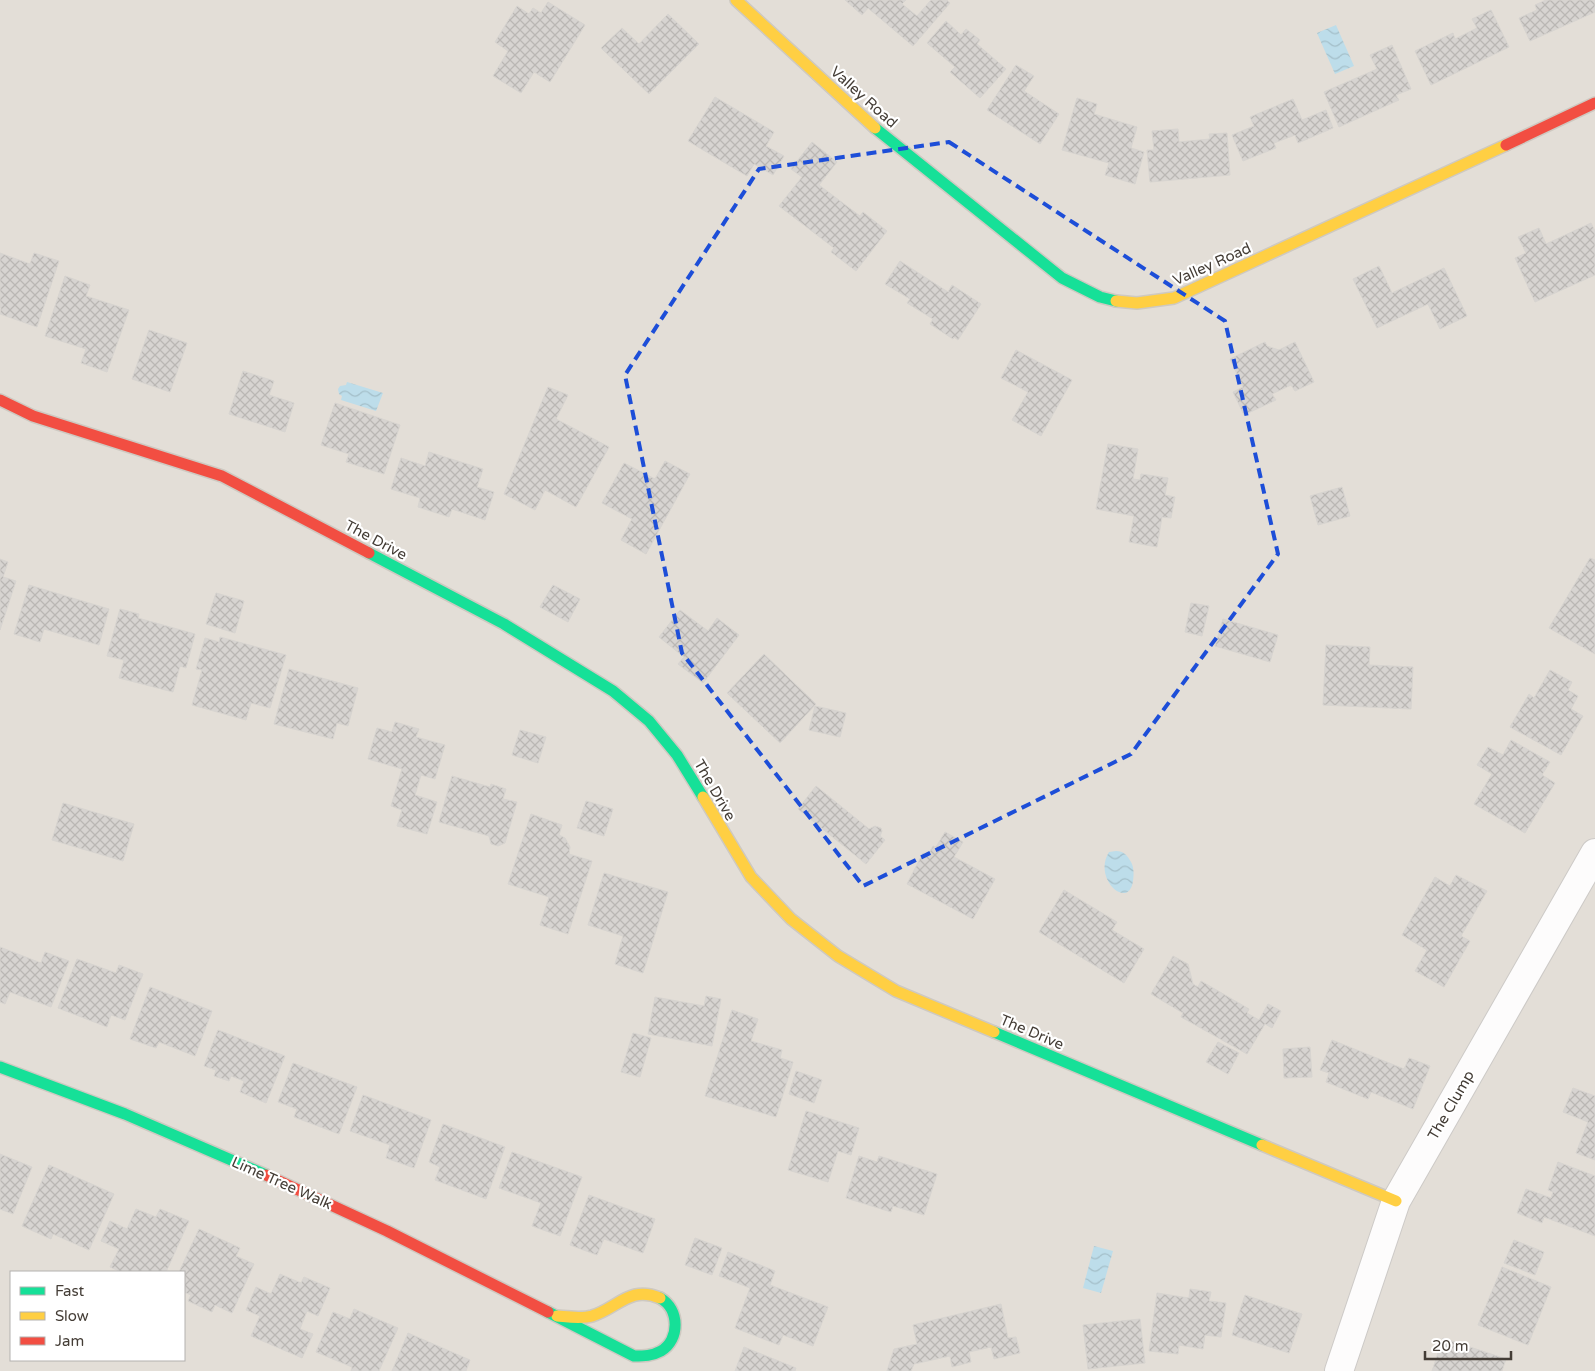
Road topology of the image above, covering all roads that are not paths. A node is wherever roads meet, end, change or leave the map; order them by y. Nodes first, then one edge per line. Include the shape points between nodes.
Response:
1 (736, 0) edge
2 (1595, 103) edge
3 (0, 400) edge
4 (1595, 853) edge
5 (0, 1067) edge
6 (1396, 1201) junction
7 (622, 1300) junction
8 (557, 1316) junction
9 (624, 1352) junction
10 (1339, 1371) edge

1 - 2 street, Valley Road via 870,124 1062,278 1118,302 1174,298
3 - 6 street, The Drive via 33,416 222,476 504,624 612,691 649,721 677,755 751,877 777,905 838,956 896,991
4 - 6 street, The Clump
5 - 8 street, Lime Tree Walk via 126,1114 261,1173 387,1231
6 - 10 street, The Clump
7 - 8 street, Lime Tree Walk via 593,1316
7 - 9 street via 610,1326 612,1336
7 - 9 street, Lime Tree Walk via 640,1293 659,1297 668,1304 676,1322 673,1337 664,1351 644,1358
8 - 9 street, Lime Tree Walk

